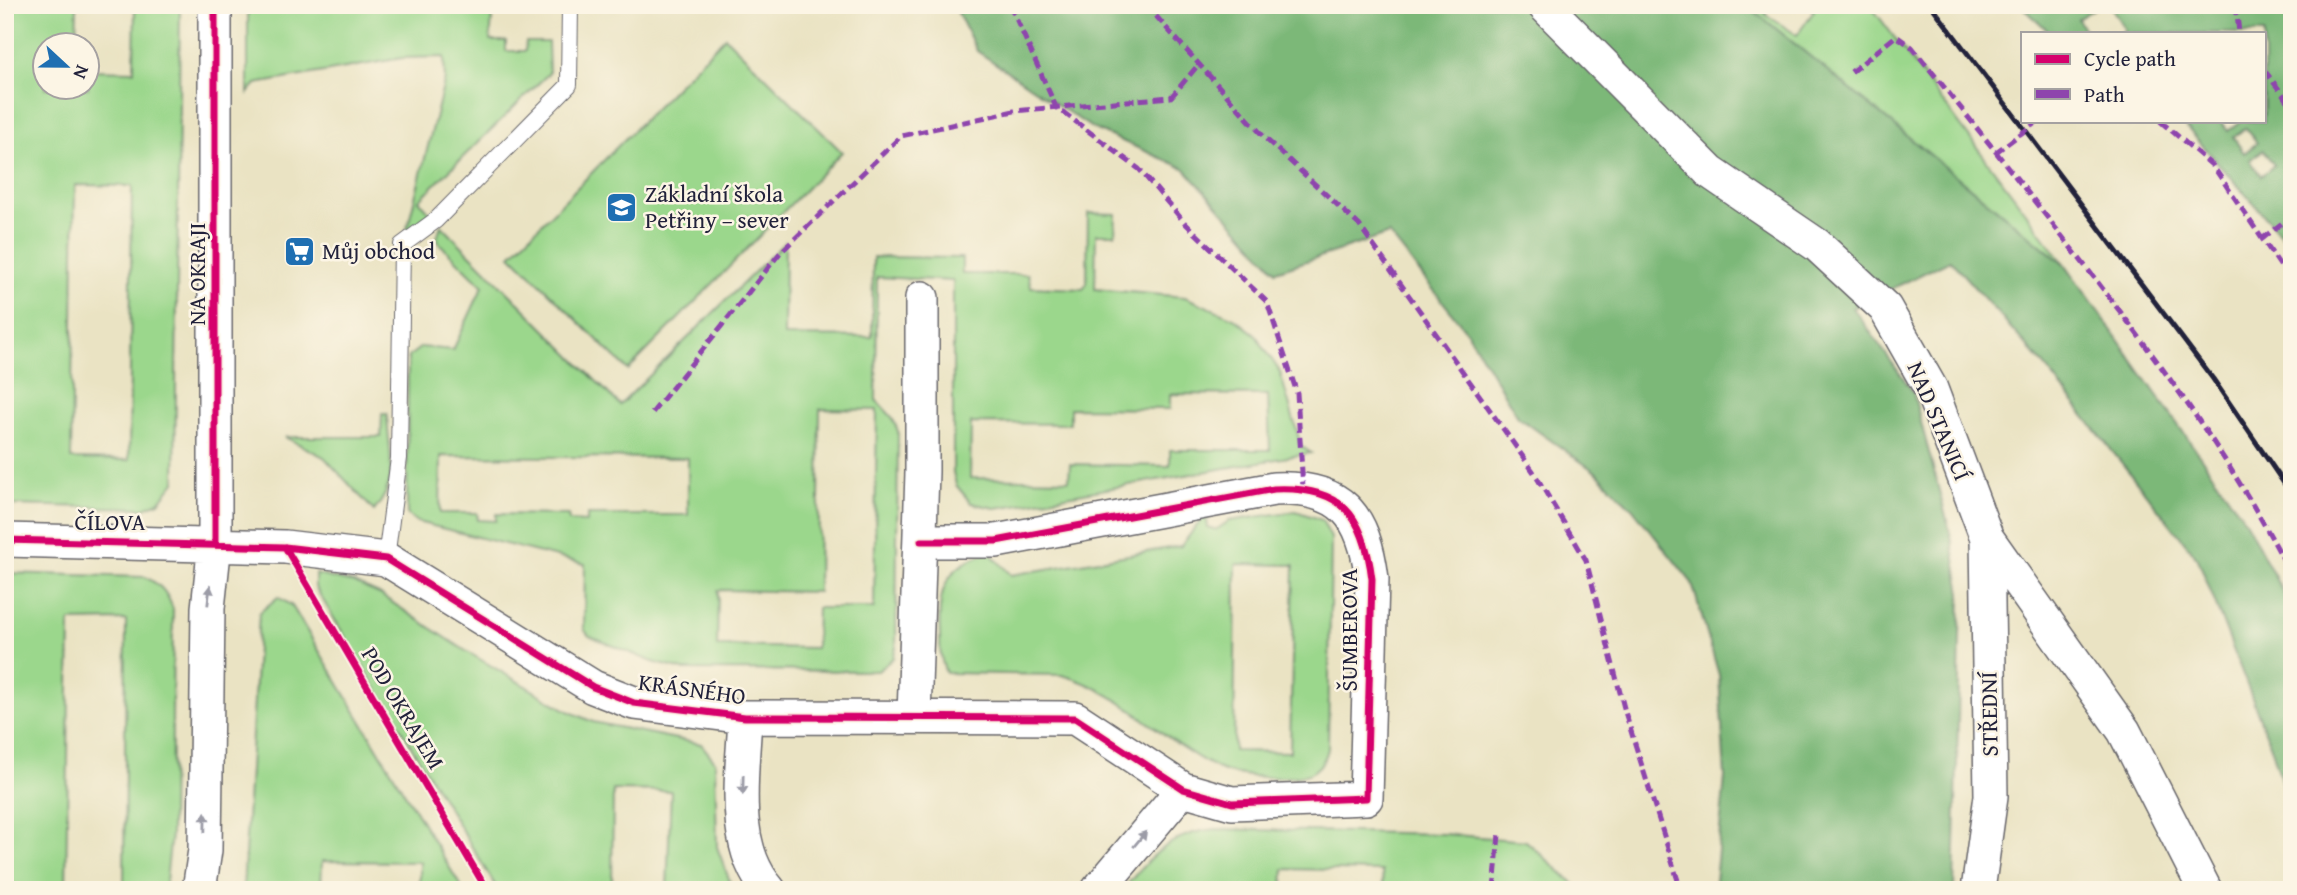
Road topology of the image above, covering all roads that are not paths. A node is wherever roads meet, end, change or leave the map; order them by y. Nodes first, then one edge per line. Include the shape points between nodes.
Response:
1 (215, 5) edge
2 (570, 5) edge
3 (1544, 5) edge
4 (922, 298) dead end
5 (1987, 538) junction
6 (5, 540) edge
7 (921, 541) junction
8 (215, 543) junction
9 (386, 559) junction
10 (745, 717) junction
11 (914, 718) junction
12 (1183, 789) junction
13 (199, 890) edge
14 (769, 890) edge
15 (1098, 890) edge
16 (1978, 890) edge
17 (2205, 890) edge

1 - 8 street, NA OKRAJI
2 - 9 lane via 569,85 436,220 402,245 399,458
3 - 5 street, NAD STANICÍ via 1710,172 1817,245 1885,308 1931,389
4 - 7 street
5 - 16 street, STŘEDNÍ via 1991,796
5 - 17 street, NAD STANICÍ via 2124,731
6 - 8 street, ČÍLOVA
7 - 11 street
7 - 12 street, ŠUMBEROVA via 996,541 1273,489 1303,488 1336,499 1357,522 1368,547 1372,579 1366,799 1232,803
8 - 9 street, KRÁSNÉHO
13 -> 8 street, NA OKRAJI via 205,850 208,608
9 - 10 street, KRÁSNÉHO via 593,687 634,703
10 - 11 street, KRÁSNÉHO
10 -> 14 street via 742,822 749,858
11 - 12 street, KRÁSNÉHO via 1075,718
15 -> 12 street

